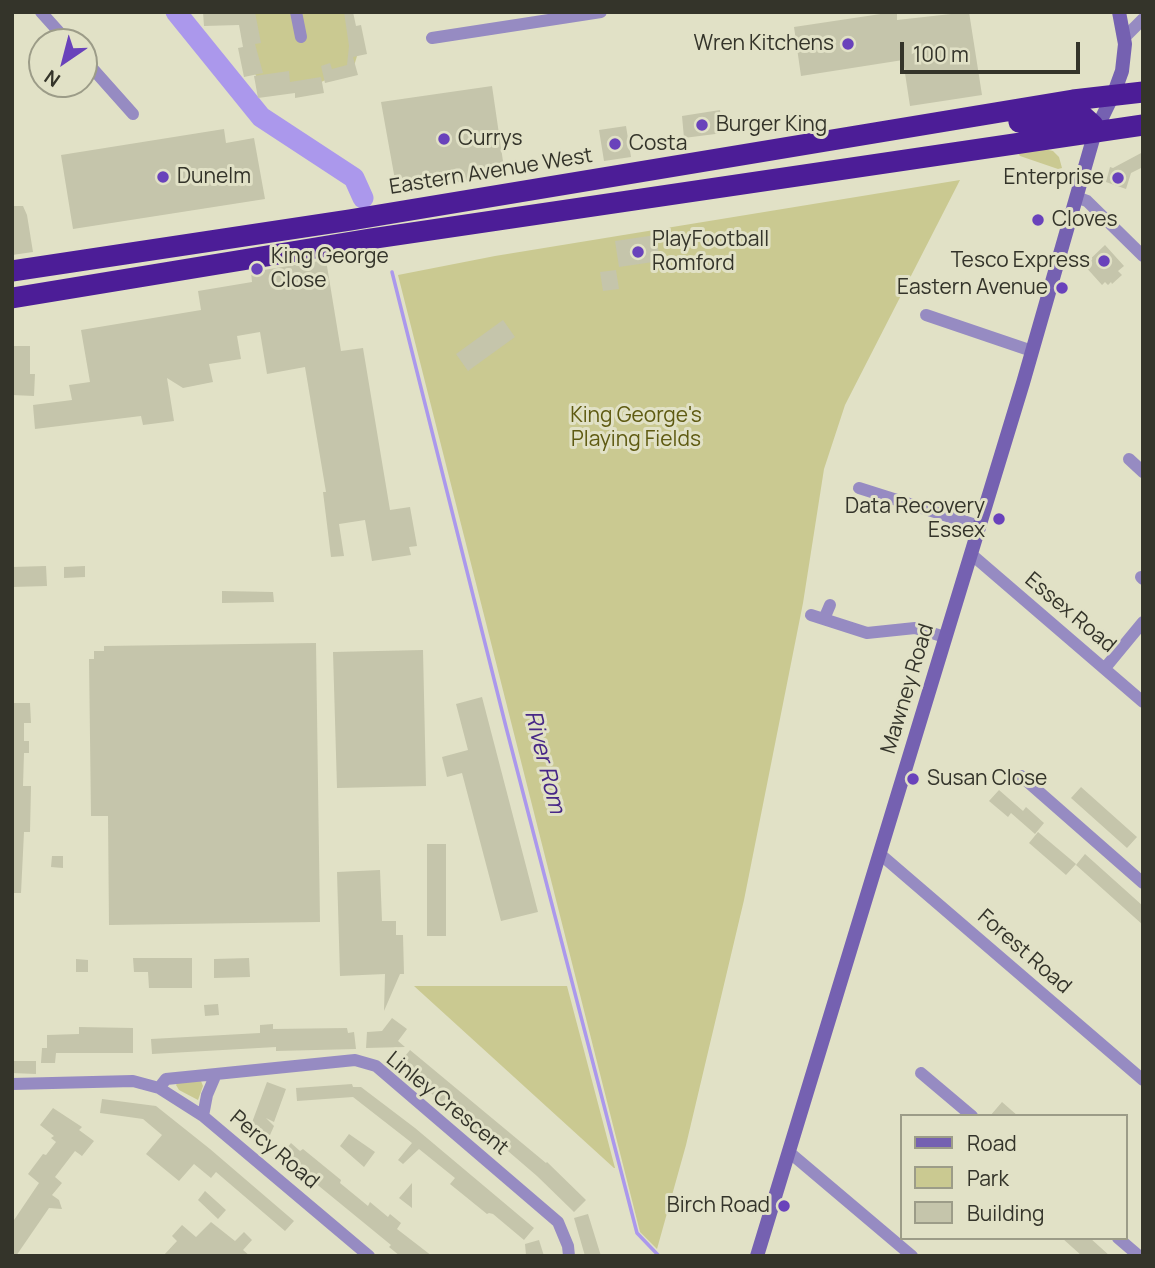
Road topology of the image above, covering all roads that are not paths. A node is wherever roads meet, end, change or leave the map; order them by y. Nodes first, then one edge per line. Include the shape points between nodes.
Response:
1 (41, 12) edge
2 (296, 12) edge
3 (601, 12) edge
4 (1119, 12) edge
5 (1141, 21) edge
6 (55, 28) edge
7 (301, 37) dead end
8 (1125, 37) junction
9 (432, 38) dead end
10 (98, 75) edge
11 (1143, 92) edge
12 (1114, 93) junction
13 (133, 114) dead end
14 (948, 121) junction
15 (1143, 125) edge
16 (1095, 132) junction
17 (1076, 197) junction
18 (1143, 256) edge
19 (12, 271) edge
20 (12, 298) edge
21 (926, 315) dead end
22 (1032, 351) junction
23 (1129, 459) dead end
24 (1143, 472) edge
25 (859, 488) dead end
26 (979, 526) junction
27 (971, 554) junction
28 (830, 605) dead end
29 (811, 615) dead end
30 (824, 620) junction
31 (1143, 622) edge
32 (945, 637) junction
33 (1105, 668) junction
34 (1143, 702) edge
35 (1021, 776) dead end
36 (880, 854) junction
37 (1143, 883) edge
38 (921, 1073) dead end
39 (216, 1074) junction
40 (1143, 1080) edge
41 (12, 1084) edge
42 (153, 1086) junction
43 (970, 1114) edge
44 (204, 1116) junction
45 (789, 1152) junction
46 (1120, 1240) edge
47 (909, 1253) edge
48 (369, 1256) edge
49 (569, 1256) edge
50 (757, 1256) edge
51 (1139, 1256) edge

1 - 6 street
2 - 7 street
3 - 9 street
4 - 8 street
5 - 8 street
8 - 12 street via 1124,62
10 - 13 street
11 - 12 highway, Eastern Avenue West
12 - 14 highway, Eastern Avenue West
12 - 16 street, Mawney Road
14 - 16 highway via 970,127 1082,115
14 - 19 highway, Eastern Avenue West
15 - 16 highway
16 - 17 street, Mawney Road
16 - 20 highway via 370,239
17 - 18 street via 1087,201
17 - 22 street, Mawney Road
21 - 22 street
22 - 26 street, Mawney Road
23 - 24 street
25 - 26 street
26 - 27 street, Mawney Road
27 - 32 street, Mawney Road
27 - 33 street, Essex Road
28 - 30 street
29 - 30 street
30 - 32 street via 867,633 915,628
31 - 33 street
32 - 36 street, Mawney Road
33 - 34 street, Essex Road
35 - 37 street
36 - 40 street, Forest Road
36 - 45 street, Mawney Road
38 - 43 street
39 - 42 street, Linley Crescent via 166,1079
39 - 44 street
39 - 49 street, Linley Crescent via 355,1060 376,1066 558,1222
41 - 42 street, Linley Crescent via 121,1081
42 - 44 street, Percy Road
44 - 48 street, Percy Road
45 - 47 street
45 - 50 street, Mawney Road
46 - 51 street

